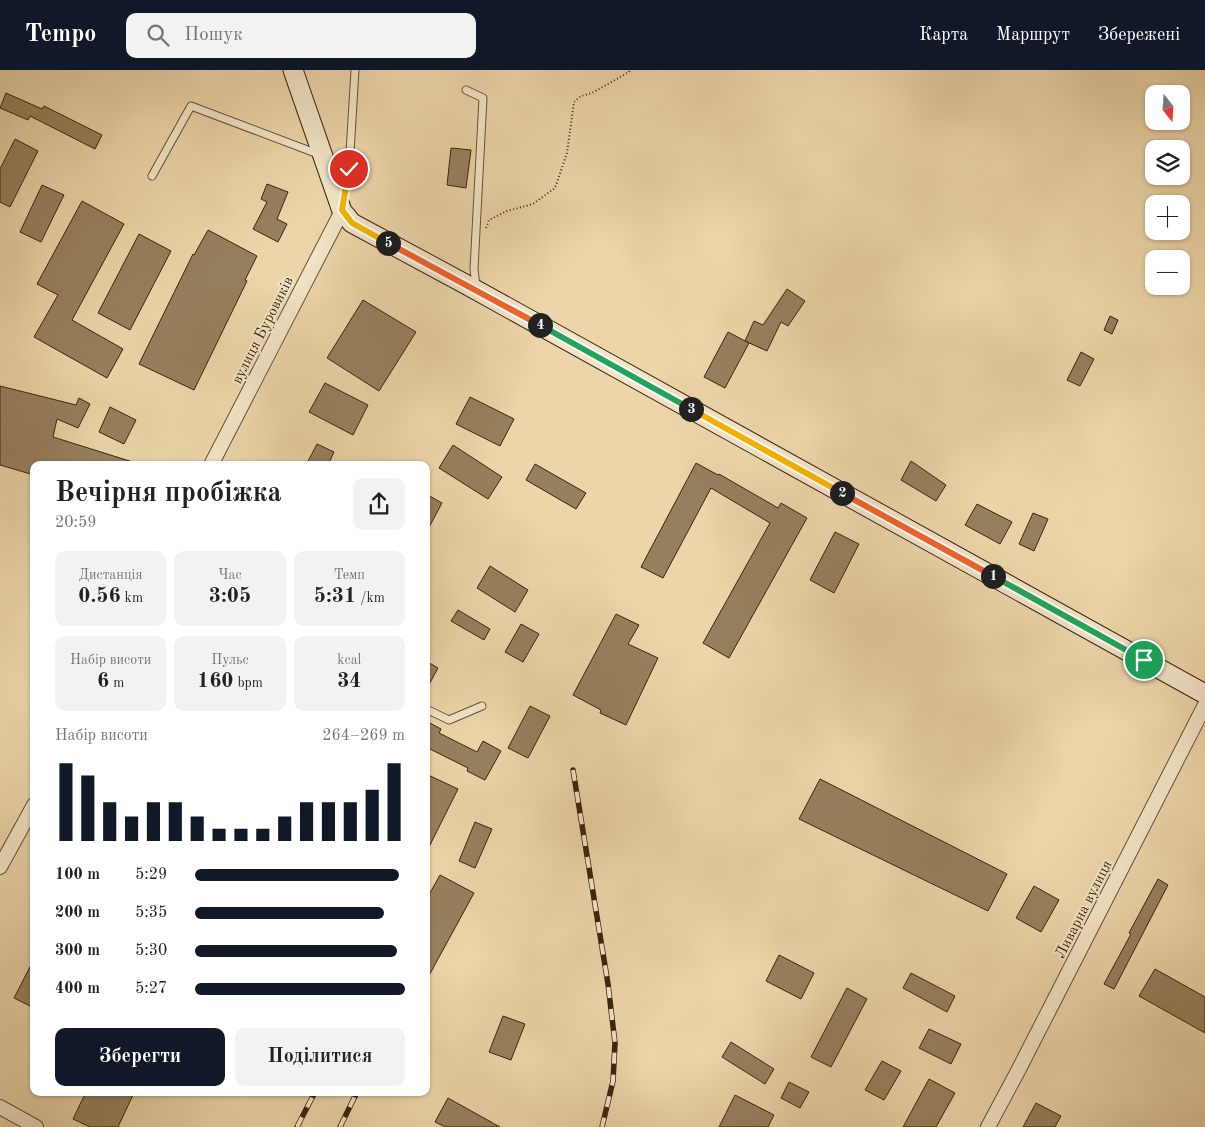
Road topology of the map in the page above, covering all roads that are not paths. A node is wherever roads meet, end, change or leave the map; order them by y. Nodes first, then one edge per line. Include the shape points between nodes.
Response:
1 (293, 70) edge
2 (355, 70) edge
3 (466, 90) dead end
4 (324, 156) junction
5 (152, 176) dead end
6 (342, 210) junction
7 (477, 290) junction
8 (213, 461) edge
9 (1205, 694) edge
10 (1205, 705) edge
11 (482, 706) dead end
12 (430, 711) edge
13 (30, 812) edge
14 (0, 867) edge
15 (0, 1107) edge
16 (36, 1127) edge
17 (988, 1127) edge

1 - 4 street
2 - 6 lane via 349,169
3 - 7 lane via 483,98 474,269
4 - 5 lane via 191,106
4 - 6 street
6 - 7 street via 352,223 370,234
6 - 8 street, вулиця Буровиків
7 - 9 street
10 - 17 street, Ливарна вулиця
11 - 12 lane via 449,720
13 - 14 street
15 - 16 street

